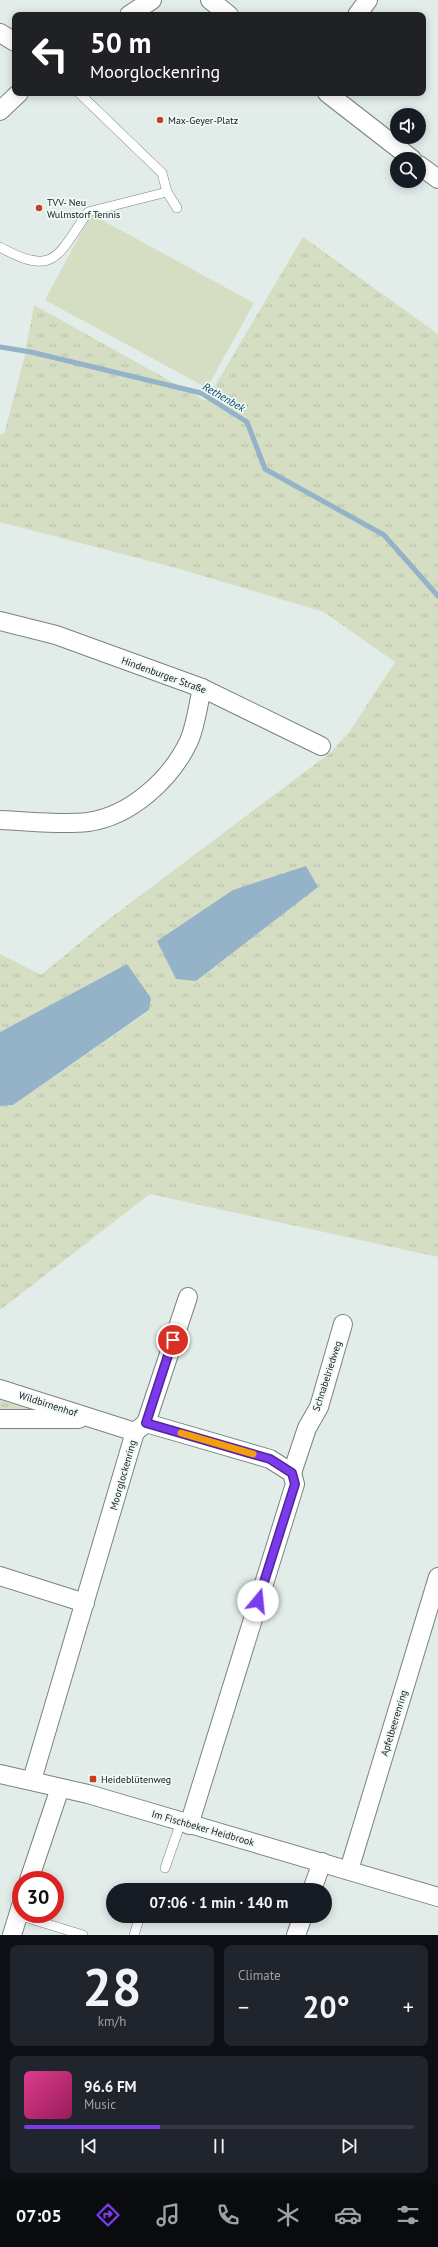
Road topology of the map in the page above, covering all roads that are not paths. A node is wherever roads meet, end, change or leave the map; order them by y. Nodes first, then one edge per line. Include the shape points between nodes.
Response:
1 (152, 0) edge
2 (210, 0) edge
3 (368, 0) edge
4 (133, 12) edge
5 (225, 12) edge
6 (359, 12) edge
7 (0, 32) edge
8 (12, 40) edge
9 (16, 96) edge
10 (82, 96) edge
11 (331, 96) edge
12 (0, 111) edge
13 (403, 152) edge
14 (426, 170) edge
15 (438, 179) edge
16 (167, 192) junction
17 (177, 208) dead end
18 (0, 247) edge
19 (0, 621) edge
20 (202, 688) junction
21 (321, 746) dead end
22 (0, 820) edge
23 (188, 1297) dead end
24 (343, 1324) dead end
25 (0, 1389) edge
26 (0, 1419) edge
27 (96, 1419) junction
28 (141, 1428) junction
29 (292, 1473) junction
30 (0, 1576) edge
31 (438, 1577) edge
32 (85, 1603) junction
33 (0, 1774) edge
34 (32, 1780) junction
35 (60, 1788) junction
36 (185, 1823) junction
37 (322, 1862) junction
38 (164, 1868) dead end
39 (349, 1870) junction
40 (32, 1871) edge
41 (314, 1883) edge
42 (438, 1897) edge
43 (16, 1923) edge
44 (53, 1923) edge
45 (138, 1923) edge
46 (300, 1923) edge
47 (12, 1935) edge
48 (83, 1935) edge
49 (134, 1935) edge
50 (296, 1935) edge

1 - 4 street
2 - 5 street
3 - 6 street
7 - 8 street
9 - 12 street
10 - 16 lane via 162,173
11 - 13 street
14 - 15 street
16 - 17 lane
16 - 18 lane via 88,212 57,257 43,262 18,257
19 - 20 street, Hindenburger Straße via 56,635
20 - 21 street, Hindenburger Straße
20 - 22 street via 189,740 175,764 158,784 131,806 89,822 54,824
23 - 28 street, Moorglockenring
24 - 29 street, Schnabelriedweg via 319,1407 307,1428
25 - 27 street, Wildbirnenhof
26 - 27 street, Wildbirnenhof
27 - 28 street, Wildbirnenhof
28 - 29 street via 270,1459
28 - 32 street, Moorglockenring
29 - 36 street via 295,1484
30 - 32 street
31 - 39 street, Apfelbeerenring
32 - 34 street, Moorglockenring
33 - 34 street
34 - 35 street
35 - 36 street, Im Fischbeker Heidbrook
35 - 40 street
36 - 37 street, Im Fischbeker Heidbrook
36 - 38 lane
37 - 39 street, Im Fischbeker Heidbrook
37 - 41 street
39 - 42 street, Im Fischbeker Heidbrook
43 - 47 street
44 - 48 lane
45 - 49 lane
46 - 50 street

